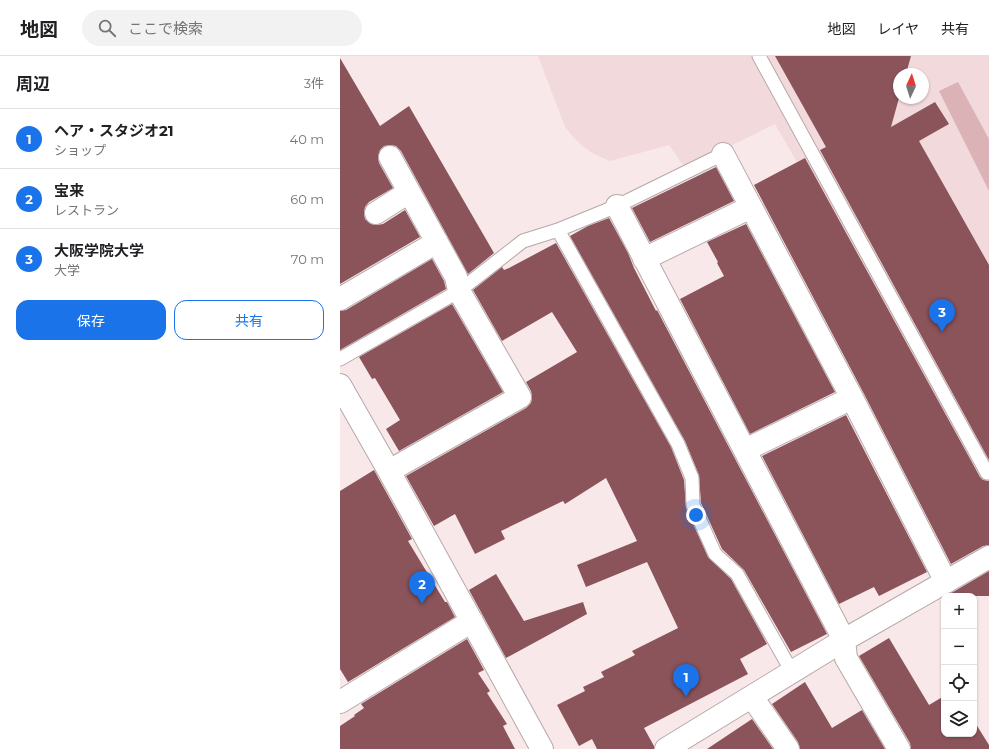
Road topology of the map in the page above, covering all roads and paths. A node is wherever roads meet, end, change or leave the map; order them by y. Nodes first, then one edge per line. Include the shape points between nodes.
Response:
1 (755, 56) edge
2 (723, 154) joint
3 (390, 157) dead end
4 (410, 192) junction
5 (617, 206) junction
6 (751, 207) junction
7 (376, 213) dead end
8 (558, 230) junction
9 (437, 242) junction
10 (644, 259) junction
11 (459, 291) junction
12 (340, 299) edge
13 (340, 359) edge
14 (340, 385) edge
15 (852, 398) junction
16 (745, 450) junction
17 (389, 471) junction
18 (987, 473) dead end
19 (989, 557) edge
20 (946, 582) junction
21 (472, 621) junction
22 (844, 640) junction
23 (792, 672) junction
24 (752, 697) junction
25 (340, 702) edge
26 (542, 749) edge
27 (666, 749) edge
28 (788, 749) edge
29 (899, 749) edge

1 - 18 lane
2 - 5 lane
2 - 6 street
3 - 4 street
4 - 7 street
4 - 9 street
5 - 8 lane
5 - 10 street
6 - 10 street
6 - 15 street
8 - 11 lane via 524,241
8 - 23 lane via 678,444 692,478 693,505 715,554 737,574
9 - 11 street via 456,277
9 - 12 street
10 - 16 street
11 - 13 lane
11 - 17 street via 520,397
14 - 17 street
15 - 16 street
15 - 20 street
16 - 22 street
17 - 21 street
19 - 20 street
20 - 22 street
21 - 25 street
21 - 26 street
22 - 23 street
22 - 29 street via 846,658
23 - 24 street
24 - 27 street
24 - 28 street

